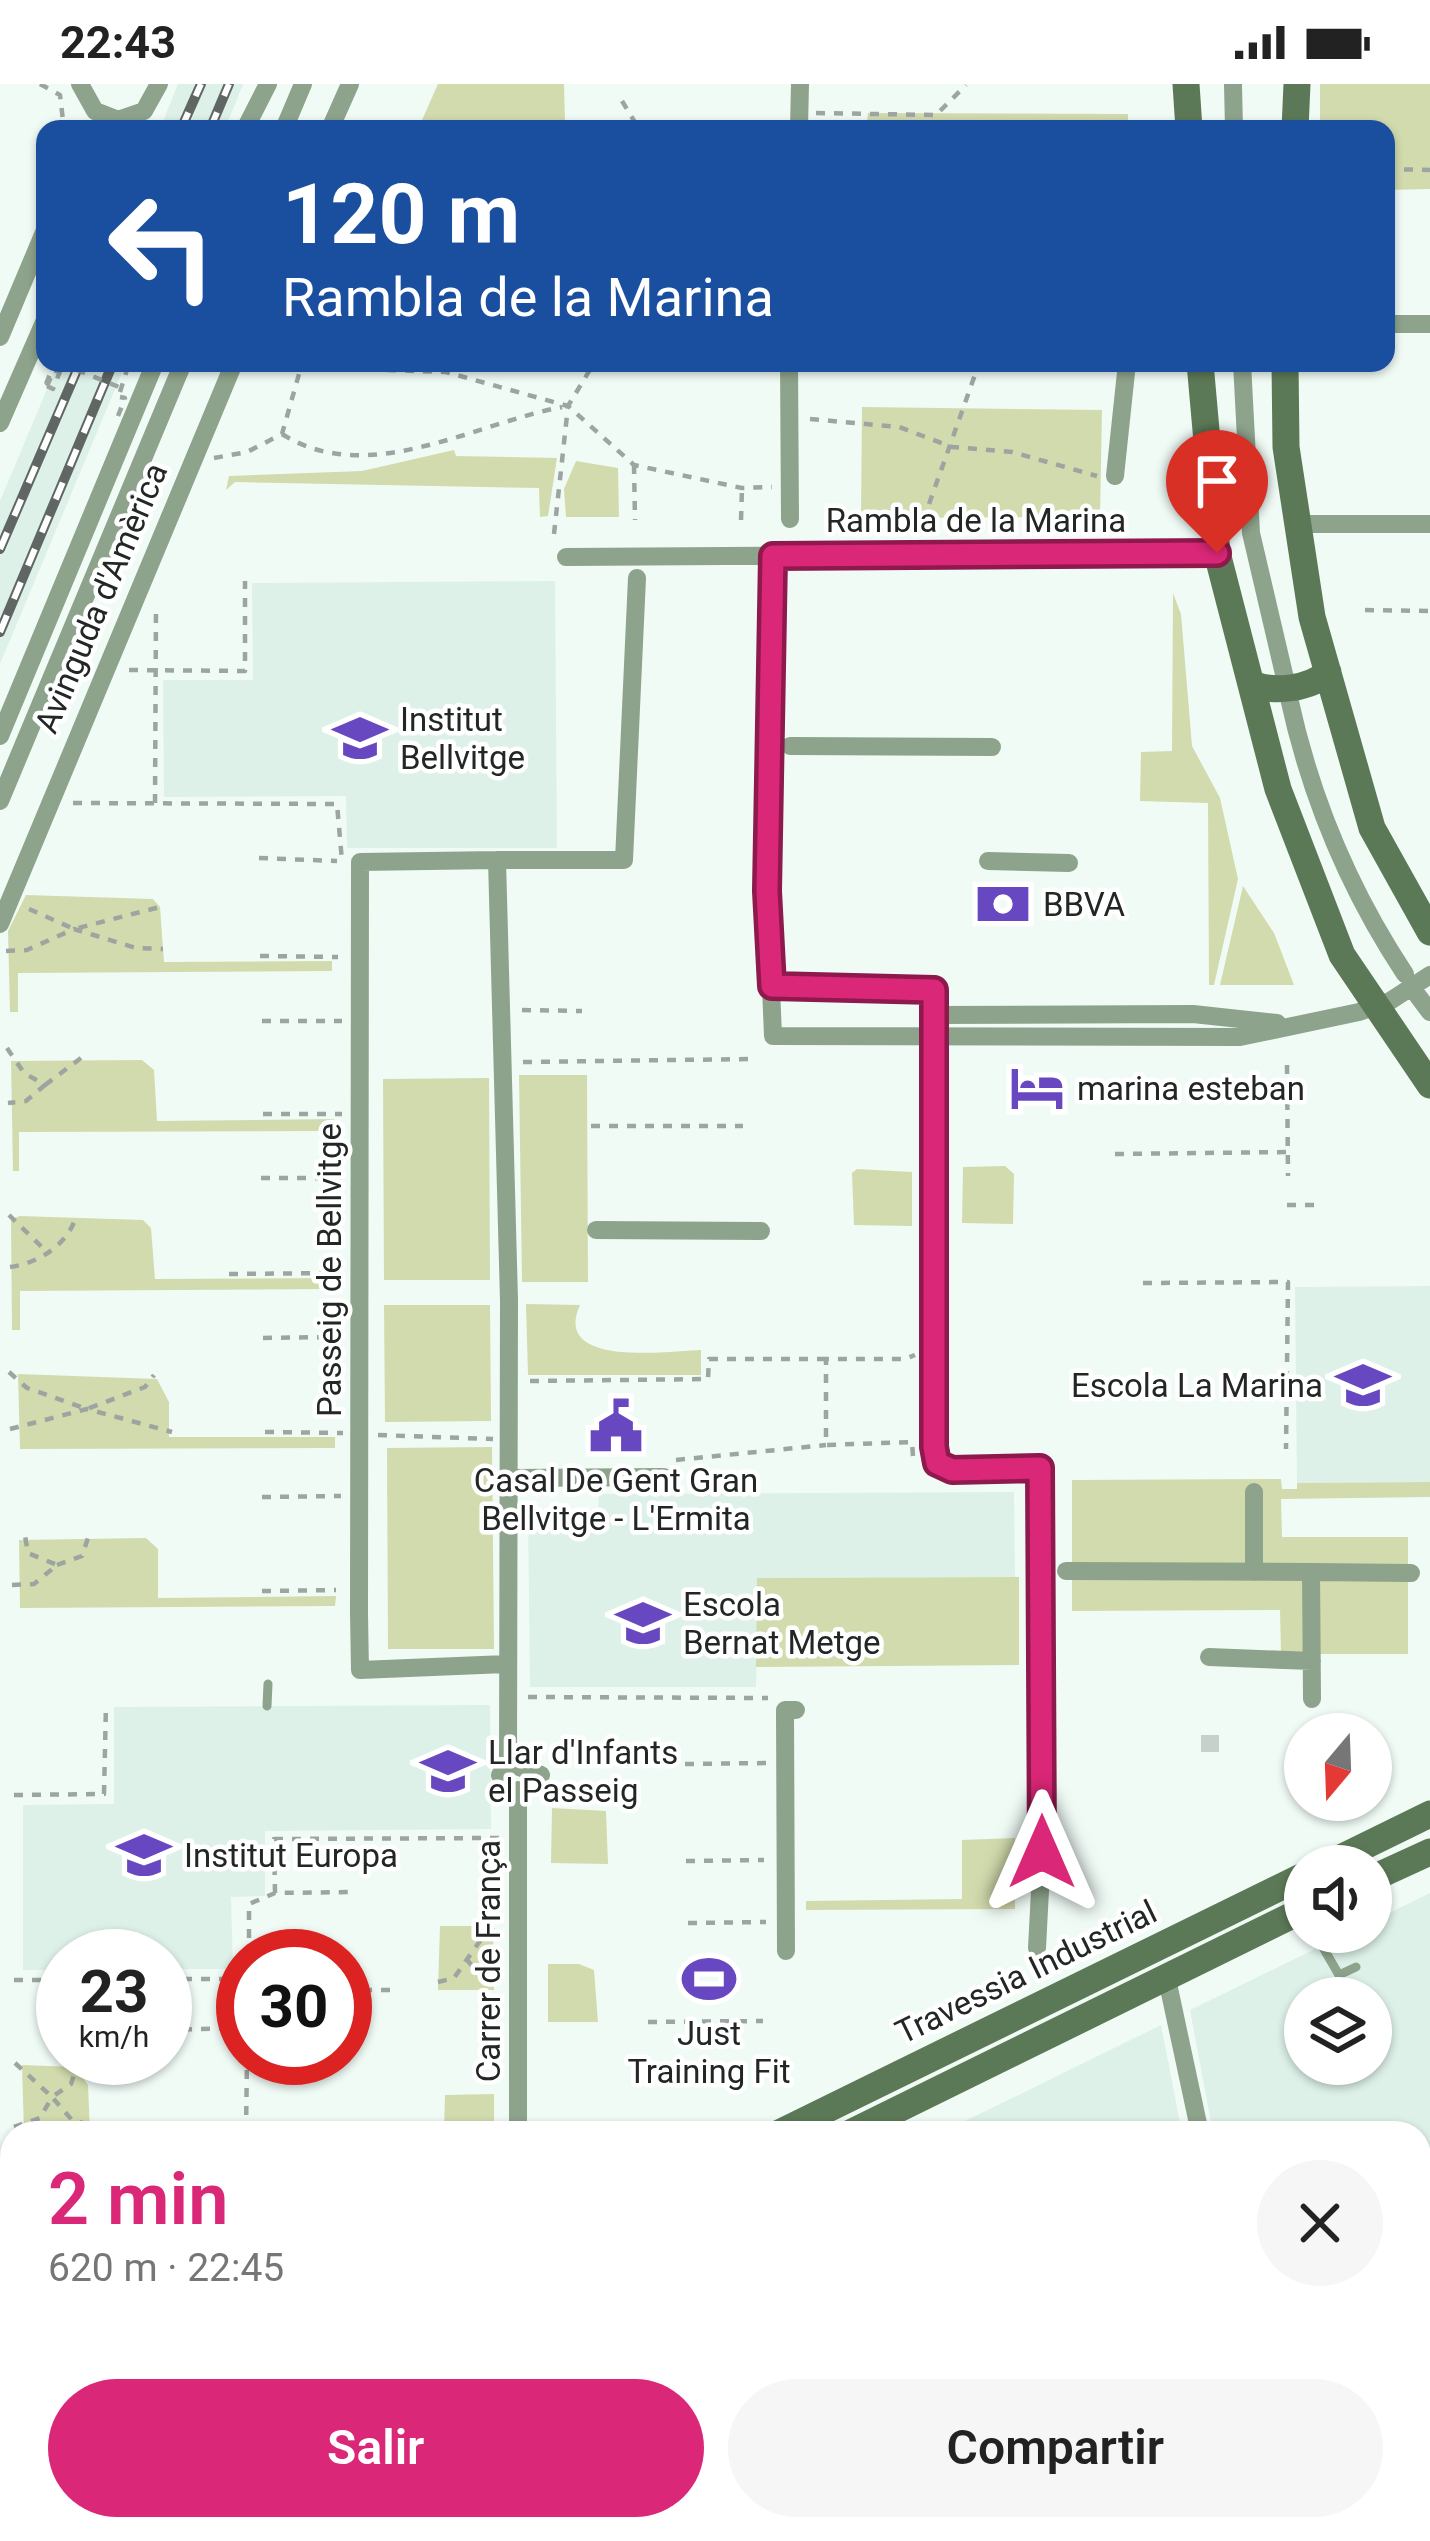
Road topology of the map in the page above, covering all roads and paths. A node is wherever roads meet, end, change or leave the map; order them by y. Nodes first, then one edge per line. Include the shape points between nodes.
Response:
1 (40, 84) edge
2 (80, 84) edge
3 (159, 84) edge
4 (268, 84) edge
5 (303, 84) edge
6 (350, 84) edge
7 (800, 84) edge
8 (1186, 84) edge
9 (1233, 84) edge
10 (1297, 84) edge
11 (966, 85) edge
12 (622, 101) dead end
13 (63, 120) edge
14 (91, 120) edge
15 (133, 120) edge
16 (252, 120) edge
17 (288, 120) edge
18 (334, 120) edge
19 (634, 120) edge
20 (799, 120) edge
21 (850, 120) edge
22 (1188, 120) edge
23 (1234, 120) edge
24 (1295, 120) edge
25 (1395, 169) edge
26 (1430, 170) edge
27 (36, 251) edge
28 (1430, 324) edge
29 (1395, 325) edge
30 (0, 337) edge
31 (36, 341) edge
32 (83, 372) edge
33 (127, 372) edge
34 (151, 372) edge
35 (179, 372) edge
36 (230, 372) edge
37 (299, 372) edge
38 (446, 372) edge
39 (589, 372) edge
40 (790, 372) edge
41 (976, 372) dead end
42 (1126, 372) edge
43 (1201, 372) edge
44 (1242, 372) edge
45 (1285, 372) edge
46 (120, 397) dead end
47 (568, 406) junction
48 (118, 416) dead end
49 (792, 416) junction
50 (0, 423) edge
51 (282, 434) junction
52 (952, 446) junction
53 (209, 459) dead end
54 (634, 465) junction
55 (1115, 476) joint
56 (791, 486) junction
57 (742, 488) junction
58 (790, 519) dead end
59 (635, 520) dead end
60 (741, 520) dead end
61 (923, 521) dead end
62 (1298, 524) junction
63 (1430, 524) edge
64 (1178, 531) dead end
65 (554, 534) dead end
66 (1217, 553) junction
67 (1179, 554) junction
68 (773, 556) junction
69 (566, 557) dead end
70 (637, 578) dead end
71 (245, 581) dead end
72 (156, 604) dead end
73 (1365, 610) dead end
74 (1430, 611) edge
75 (117, 670) dead end
76 (152, 671) junction
77 (1328, 672) junction
78 (1284, 674) dead end
79 (1252, 684) junction
80 (1289, 698) dead end
81 (0, 736) edge
82 (790, 746) dead end
83 (992, 748) dead end
84 (0, 801) edge
85 (62, 802) dead end
86 (154, 803) junction
87 (259, 858) dead end
88 (497, 860) junction
89 (338, 861) junction
90 (988, 861) dead end
91 (360, 862) junction
92 (1069, 863) dead end
93 (160, 907) dead end
94 (26, 908) dead end
95 (0, 924) edge
96 (74, 928) junction
97 (1430, 932) edge
98 (163, 949) dead end
99 (6, 951) dead end
100 (260, 956) dead end
101 (360, 957) junction
102 (1405, 974) dead end
103 (1430, 975) edge
104 (772, 986) junction
105 (1377, 1006) junction
106 (498, 1010) junction
107 (582, 1011) dead end
108 (934, 1015) junction
109 (262, 1021) dead end
110 (359, 1022) junction
111 (1286, 1024) junction
112 (935, 1038) junction
113 (7, 1048) dead end
114 (81, 1058) dead end
115 (751, 1060) dead end
116 (499, 1062) junction
117 (1287, 1065) dead end
118 (46, 1085) junction
119 (1430, 1085) edge
120 (8, 1103) dead end
121 (263, 1114) dead end
122 (359, 1115) junction
123 (591, 1126) dead end
124 (743, 1126) dead end
125 (1288, 1152) junction
126 (1115, 1154) dead end
127 (1288, 1176) dead end
128 (261, 1178) dead end
129 (359, 1179) junction
130 (1288, 1205) dead end
131 (1317, 1205) dead end
132 (9, 1215) dead end
133 (76, 1217) dead end
134 (596, 1229) dead end
135 (761, 1232) dead end
136 (48, 1253) junction
137 (10, 1267) dead end
138 (229, 1274) dead end
139 (359, 1274) junction
140 (1143, 1283) dead end
141 (334, 1337) dead end
142 (263, 1338) dead end
143 (915, 1354) dead end
144 (826, 1359) junction
145 (10, 1372) dead end
146 (154, 1375) dead end
147 (507, 1381) junction
148 (87, 1409) junction
149 (10, 1429) dead end
150 (172, 1432) dead end
151 (265, 1432) dead end
152 (358, 1435) junction
153 (506, 1439) junction
154 (826, 1445) junction
155 (1286, 1449) dead end
156 (914, 1456) dead end
157 (660, 1477) joint
158 (506, 1478) junction
159 (1254, 1492) dead end
160 (262, 1497) dead end
161 (359, 1497) junction
162 (89, 1535) dead end
163 (25, 1536) dead end
164 (57, 1565) junction
165 (1066, 1570) dead end
166 (1254, 1572) junction
167 (1311, 1572) junction
168 (1411, 1573) dead end
169 (12, 1585) dead end
170 (336, 1590) dead end
171 (262, 1591) dead end
172 (1209, 1657) dead end
173 (1312, 1661) junction
174 (506, 1664) junction
175 (268, 1684) dead end
176 (506, 1696) junction
177 (1312, 1700) dead end
178 (106, 1704) dead end
179 (267, 1706) dead end
180 (789, 1706) joint
181 (785, 1763) junction
182 (685, 1764) dead end
183 (541, 1775) dead end
184 (518, 1790) dead end
185 (14, 1795) dead end
186 (1430, 1814) edge
187 (1387, 1836) junction
188 (499, 1838) dead end
189 (1368, 1845) edge
190 (1378, 1845) edge
191 (1430, 1852) edge
192 (786, 1860) junction
193 (686, 1861) dead end
194 (1392, 1869) edge
195 (1284, 1885) edge
196 (351, 1892) dead end
197 (275, 1893) junction
198 (786, 1922) junction
199 (1284, 1922) edge
200 (688, 1923) dead end
201 (499, 1927) dead end
202 (250, 1929) edge
203 (1037, 1948) dead end
204 (786, 1952) dead end
205 (1327, 1953) edge
206 (469, 1960) junction
207 (1356, 1967) dead end
208 (1167, 1978) junction
209 (14, 1980) dead end
210 (36, 1980) edge
211 (500, 1980) dead end
212 (437, 1982) dead end
213 (372, 1990) edge
214 (392, 1990) dead end
215 (763, 2021) dead end
216 (648, 2022) dead end
217 (15, 2063) dead end
218 (70, 2085) edge
219 (247, 2085) edge
220 (52, 2097) junction
221 (31, 2121) edge
222 (76, 2121) edge
223 (246, 2121) edge
224 (518, 2121) edge
225 (803, 2121) edge
226 (875, 2121) edge
227 (1197, 2121) edge

1 - 13 path via 60,94
2 - 14 street
3 - 15 street
4 - 16 street
5 - 17 street
6 - 18 street
7 - 20 street
8 - 22 street
9 - 23 street
10 - 24 street
11 - 21 path via 936,115
12 - 19 path
25 - 26 path
27 - 30 street
28 - 29 street
31 - 50 street
32 - 33 path, bridge via 121,387
34 - 81 street, Avinguda d'Amèrica
35 - 84 street, Avinguda d'Amèrica
36 - 95 street, Avinguda d'Amèrica
37 - 51 path
38 - 47 path
39 - 47 path
40 - 49 street, Rambla de la Marina
41 - 52 path
42 - 55 street, Rambla de la Marina
43 - 66 street
44 - 78 street via 1251,532
45 - 62 street
46 - 48 path, bridge
47 - 51 path via 371,457 328,454
47 - 54 path
47 - 65 path
49 - 52 path via 899,428
49 - 56 street, Rambla de la Marina
51 - 53 path via 248,452
52 - 55 path
52 - 61 path
54 - 57 path
54 - 59 path
56 - 57 path
56 - 58 street, Rambla de la Marina
57 - 60 path
62 - 63 street
62 - 77 street
64 - 67 street
66 - 67 street, Rambla de la Marina
66 - 79 street
67 - 68 street, Rambla de la Marina
68 - 69 street, Rambla de la Marina
68 - 104 street
70 - 88 street via 624,860
71 - 76 path via 245,671
72 - 76 path
73 - 74 path
75 - 76 path
76 - 86 path
77 - 79 street via 1317,682
77 - 97 street via 1372,828
79 - 105 street via 1278,788 1334,934
80 - 102 street via 1318,812 1368,921
82 - 83 street
85 - 86 path
86 - 89 path via 337,804
87 - 89 path
88 - 91 street
88 - 106 street
89 - 91 path
90 - 92 street
91 - 101 street, Passeig de Bellvitge
93 - 96 path
94 - 96 path
96 - 98 path
96 - 99 path
100 - 101 path
101 - 110 street, Passeig de Bellvitge
103 - 105 street
104 - 108 street via 934,990
104 - 112 street via 773,1036
105 - 111 street
105 - 119 street
106 - 107 path
106 - 116 street
108 - 111 street via 1193,1014
108 - 112 street
109 - 110 path
110 - 122 street, Passeig de Bellvitge
111 - 112 street via 1240,1037
112 - 203 street via 937,1463 952,1470 1040,1468
113 - 118 path via 24,1073
114 - 118 path
115 - 116 path
116 - 147 street
117 - 125 path
118 - 120 path
121 - 122 path
122 - 129 street, Passeig de Bellvitge
123 - 124 path
125 - 126 path
125 - 127 path
128 - 129 path
129 - 139 street, Passeig de Bellvitge
130 - 131 path
132 - 136 path
133 - 136 path via 71,1234
134 - 135 street
136 - 137 path
138 - 139 path
139 - 152 street, Passeig de Bellvitge
140 - 155 path via 1288,1282
141 - 142 path
143 - 144 path
144 - 147 path via 709,1359 708,1379
144 - 154 path
145 - 148 path via 27,1388
146 - 148 path via 145,1387
147 - 153 street
148 - 149 path
148 - 150 path
151 - 152 path
152 - 153 path
152 - 161 street, Passeig de Bellvitge
153 - 158 street
154 - 156 path via 912,1442
154 - 157 path via 656,1461
157 - 158 street
158 - 174 street
159 - 166 street
160 - 161 path
161 - 174 street, Passeig de Bellvitge via 360,1670
162 - 164 path via 82,1556
163 - 164 path via 28,1553
164 - 169 path via 34,1584
165 - 166 street
166 - 167 street
167 - 168 street
167 - 173 street
170 - 171 path
172 - 173 street
173 - 177 street
174 - 176 street
175 - 179 lane
176 - 180 path
176 - 183 street via 504,1769
178 - 185 path via 104,1794
180 - 181 street
181 - 182 path
181 - 192 street
184 - 224 street, Carrer de França
186 - 187 street
187 - 189 street
187 - 190 street
188 - 197 path via 274,1839
191 - 194 street
192 - 193 path
192 - 198 street
195 - 225 street, Travessia Industrial
196 - 197 path
197 - 202 path via 250,1904
198 - 200 path
198 - 204 street
199 - 208 street, Travessia Industrial
201 - 206 path
205 - 207 lane via 1339,1975
206 - 211 path via 484,1979
206 - 212 path via 454,1978
208 - 226 street, Travessia Industrial
208 - 227 street
209 - 210 path
213 - 214 path
215 - 216 path
217 - 220 path
218 - 220 path
219 - 223 path
220 - 221 path
220 - 222 path

